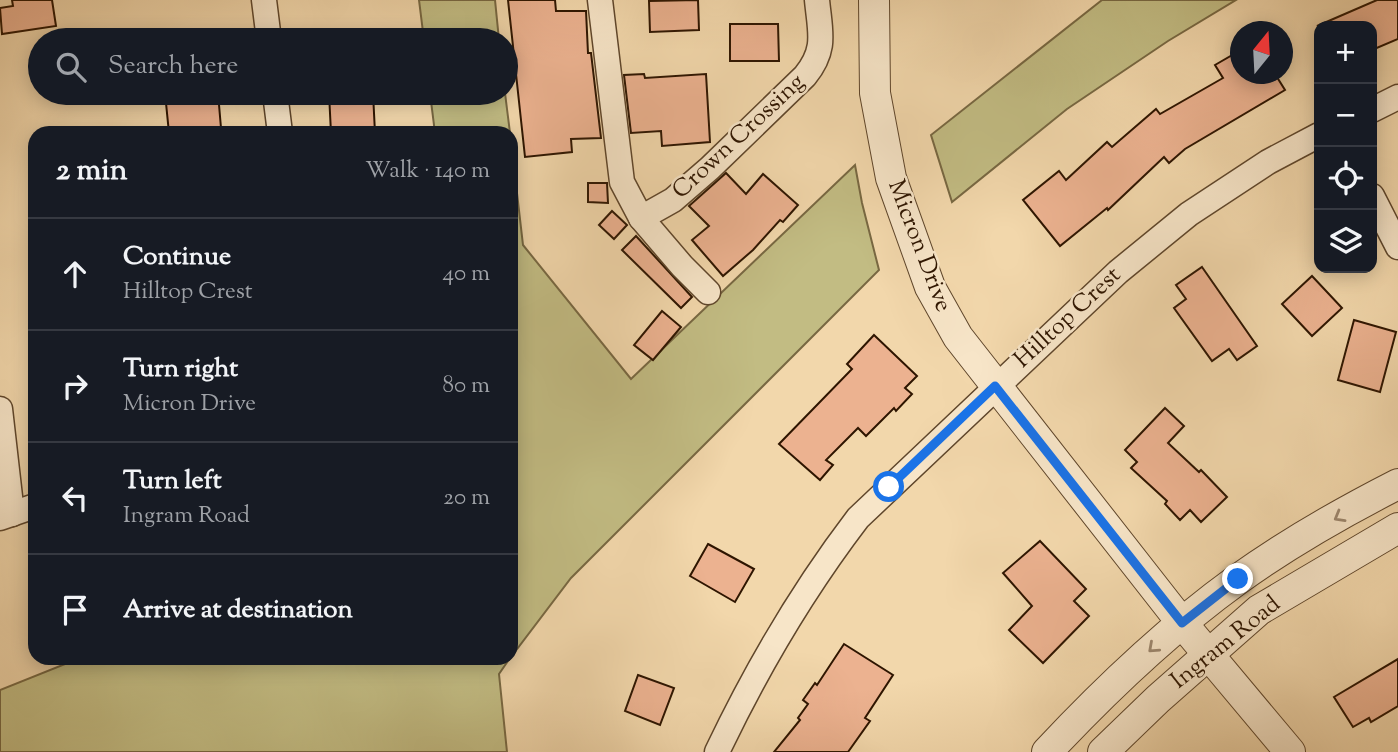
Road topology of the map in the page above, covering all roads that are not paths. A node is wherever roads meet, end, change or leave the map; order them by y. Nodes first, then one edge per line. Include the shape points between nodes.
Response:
1 (264, 0) edge
2 (600, 0) edge
3 (817, 0) edge
4 (874, 0) edge
5 (268, 28) edge
6 (1398, 97) edge
7 (276, 105) edge
8 (1377, 108) edge
9 (279, 126) edge
10 (1314, 138) edge
11 (1377, 206) edge
12 (641, 218) junction
13 (1398, 247) edge
14 (708, 292) dead end
15 (995, 386) junction
16 (0, 409) edge
17 (1398, 484) edge
18 (28, 508) edge
19 (6, 516) edge
20 (1398, 528) edge
21 (1182, 623) junction
22 (1209, 654) junction
23 (717, 752) edge
24 (1046, 752) edge
25 (1102, 752) edge
26 (1290, 752) edge

1 - 5 street
2 - 12 street via 622,182
3 - 12 street, Crown Crossing via 821,46 805,76 710,169 673,200
4 - 15 street, Micron Drive via 875,93 891,178 930,286 958,337
6 - 8 street
7 - 9 street
10 - 15 street, Hilltop Crest via 1189,214 1118,272
11 - 13 street
12 - 14 street
15 - 21 street, Micron Drive
15 - 23 street, Hilltop Crest via 858,518 835,548 743,697
16 - 19 street
17 -> 21 street, Ingram Road via 1238,579
18 - 19 street
20 - 22 street, Ingram Road via 1259,610
21 - 22 street, Micron Drive
21 -> 24 street, Ingram Road
22 - 25 street, Ingram Road
22 - 26 street, Micron Drive

